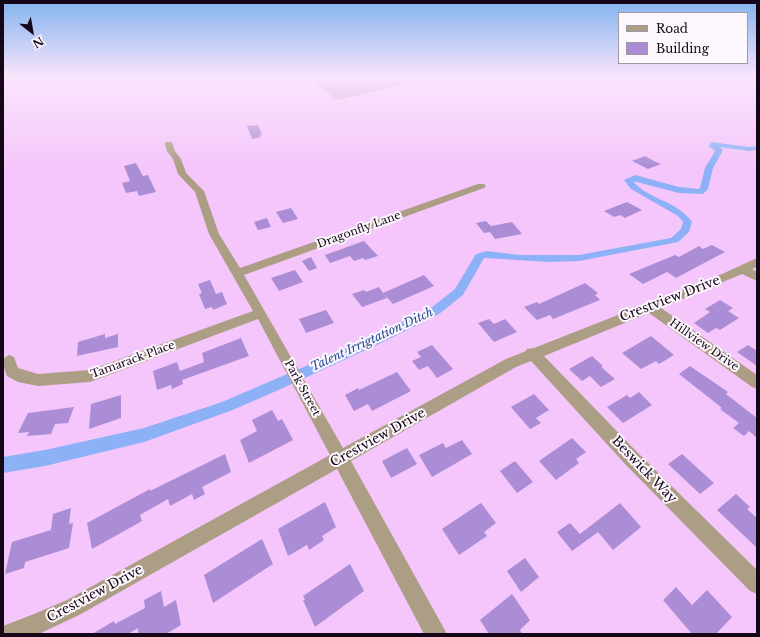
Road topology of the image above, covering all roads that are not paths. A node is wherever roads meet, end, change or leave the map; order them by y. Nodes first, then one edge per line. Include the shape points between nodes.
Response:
1 (169, 144) dead end
2 (481, 186) dead end
3 (752, 270) edge
4 (237, 273) junction
5 (650, 307) junction
6 (261, 313) junction
7 (532, 353) junction
8 (9, 361) dead end
9 (757, 383) edge
10 (341, 459) junction
11 (757, 584) edge
12 (9, 634) edge
13 (436, 634) edge

1 - 4 street, Park Street via 182,174 199,191 214,234
2 - 4 street, Dragonfly Lane
3 - 5 street, Crestview Drive
4 - 6 street, Park Street
5 - 7 street, Crestview Drive
5 - 9 street, Hillview Drive
6 - 8 street, Tamarack Place via 90,376 38,380 27,378 12,372
6 - 10 street, Park Street
7 - 10 street, Crestview Drive
7 - 11 street, Beswick Way via 632,459
10 - 12 street, Crestview Drive via 74,607
10 - 13 street, Park Street

